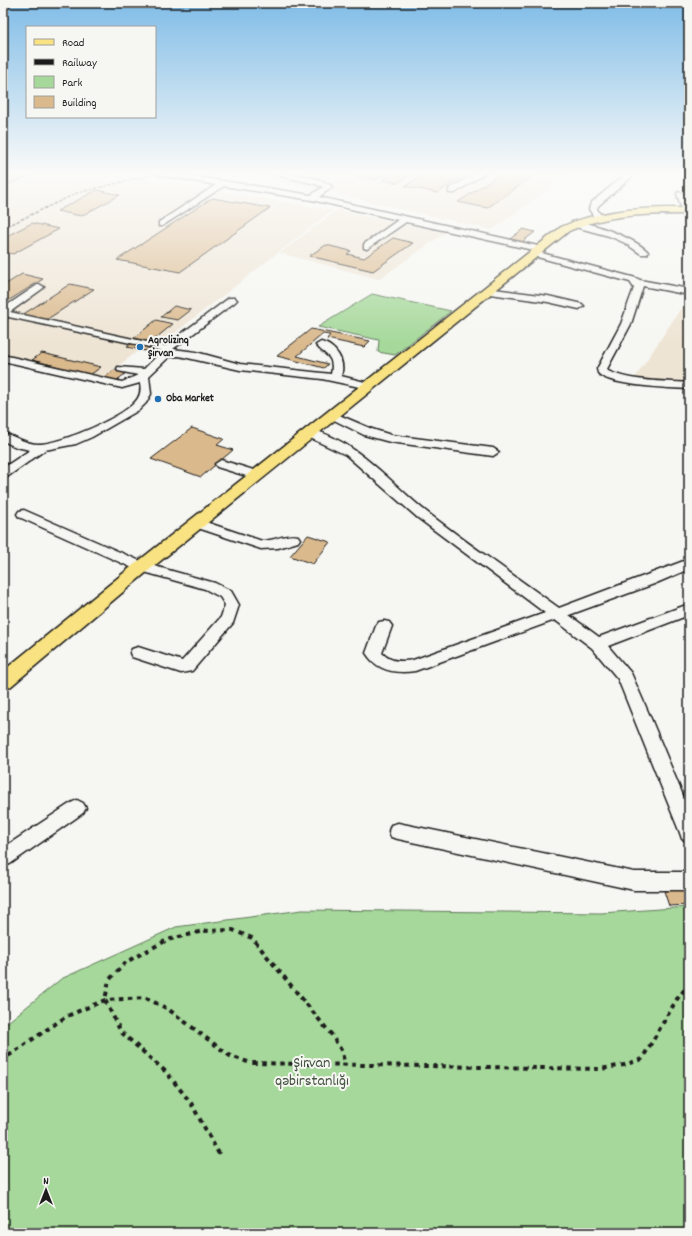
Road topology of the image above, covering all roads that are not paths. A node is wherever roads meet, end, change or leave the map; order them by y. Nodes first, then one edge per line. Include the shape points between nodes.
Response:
1 (388, 231) edge
2 (456, 231) edge
3 (562, 231) edge
4 (600, 231) edge
5 (367, 246) dead end
6 (536, 251) junction
7 (644, 252) dead end
8 (637, 283) junction
9 (39, 287) dead end
10 (486, 291) junction
11 (689, 292) edge
12 (232, 300) dead end
13 (579, 306) dead end
14 (321, 345) dead end
15 (170, 351) junction
16 (3, 358) edge
17 (122, 369) dead end
18 (146, 375) junction
19 (335, 378) junction
20 (370, 386) junction
21 (689, 386) edge
22 (332, 415) junction
23 (310, 433) junction
24 (3, 437) edge
25 (42, 448) junction
26 (493, 452) dead end
27 (222, 464) dead end
28 (3, 474) edge
29 (256, 476) junction
30 (24, 514) dead end
31 (197, 522) junction
32 (293, 539) dead end
33 (689, 564) edge
34 (142, 567) junction
35 (689, 609) edge
36 (557, 615) junction
37 (384, 626) dead end
38 (597, 644) junction
39 (138, 653) dead end
40 (3, 682) edge
41 (77, 808) dead end
42 (398, 831) dead end
43 (689, 831) edge
44 (3, 858) edge
45 (689, 881) edge

1 - 5 street
2 - 6 street
3 - 6 main road
4 - 7 street via 632,241
6 - 8 street
6 - 10 main road
8 - 11 street via 655,284
8 - 21 street via 639,288 626,324 602,369 603,373 623,379
9 - 15 street via 5,312
10 - 13 street
10 - 20 main road
12 - 15 street
14 - 19 street via 330,349 334,355 338,367
15 - 18 street
15 - 19 street via 241,367
16 - 18 street via 113,384 131,384
17 - 18 street
18 - 25 street via 147,394 135,408 70,443
19 - 20 street
20 - 22 main road
22 - 23 main road
22 - 26 street via 368,432 390,438
23 - 29 main road
23 - 36 street via 350,452 423,515
24 - 25 street via 26,446
25 - 28 street
27 - 29 street
29 - 31 main road
30 - 34 street
31 - 32 street via 261,545 273,546
31 - 34 main road
33 - 36 street
34 - 39 street via 210,586 226,594 232,606 228,619 186,667
34 - 40 main road
35 - 38 street
36 - 37 street via 403,667 376,659 374,652
36 - 38 street
38 - 43 street via 625,677
41 - 44 street
42 - 45 street via 634,881

